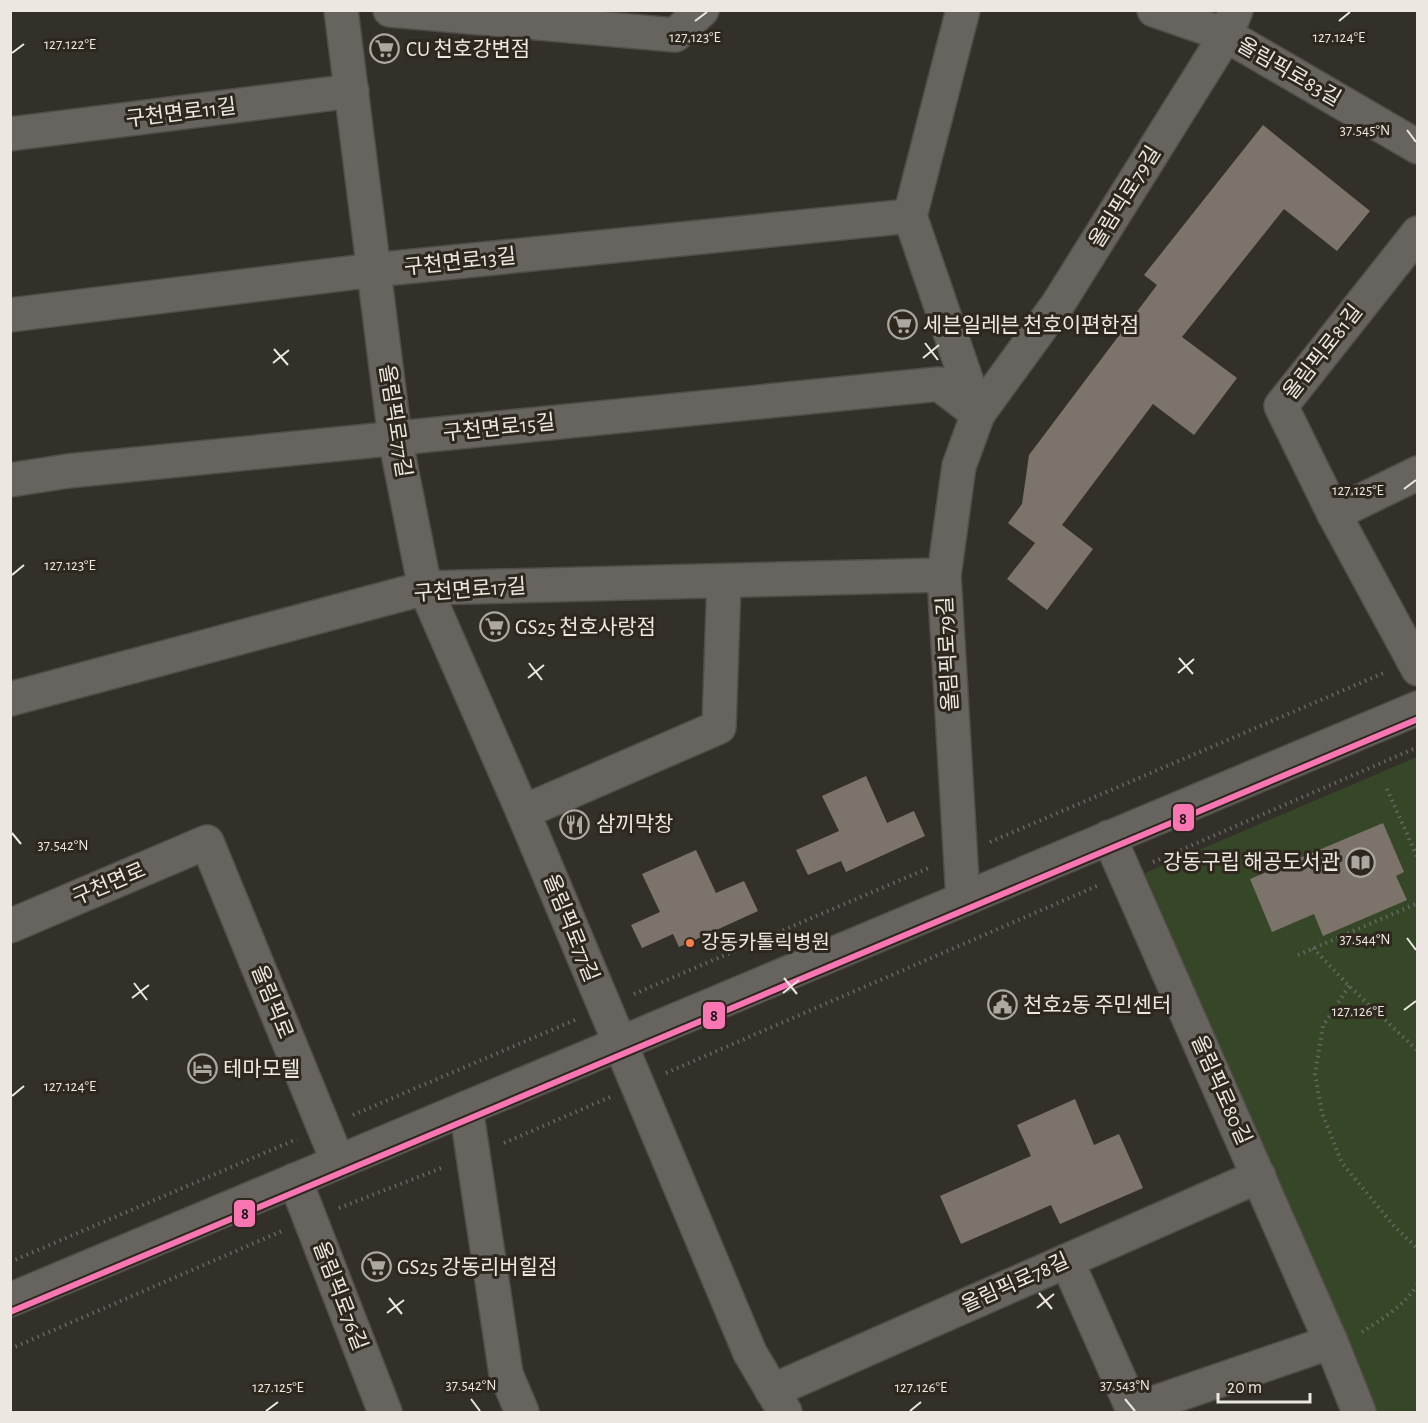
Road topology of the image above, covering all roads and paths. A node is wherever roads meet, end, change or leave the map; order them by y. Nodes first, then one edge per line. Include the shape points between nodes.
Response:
1 (342, 10) edge
2 (390, 10) edge
3 (702, 10) edge
4 (963, 10) edge
5 (1154, 10) edge
6 (458, 13) edge
7 (1231, 23) edge
8 (352, 91) junction
9 (10, 134) edge
10 (1418, 147) edge
11 (910, 216) junction
12 (1418, 232) edge
13 (374, 270) junction
14 (10, 315) edge
15 (978, 414) junction
16 (395, 438) junction
17 (1418, 473) edge
18 (10, 480) edge
19 (1334, 514) junction
20 (944, 575) junction
21 (724, 580) junction
22 (425, 588) junction
23 (1415, 665) edge
24 (10, 699) edge
25 (1418, 708) edge
26 (1418, 747) edge
27 (1387, 789) dead end
28 (523, 812) junction
29 (1109, 837) junction
30 (207, 842) joint
31 (960, 854) junction
32 (1418, 859) edge
33 (1125, 874) junction
34 (963, 899) junction
35 (1418, 903) edge
36 (10, 926) edge
37 (1313, 948) junction
38 (1298, 955) dead end
39 (1348, 986) junction
40 (604, 1007) junction
41 (619, 1044) junction
42 (1418, 1051) edge
43 (637, 1085) junction
44 (466, 1108) junction
45 (323, 1128) junction
46 (474, 1156) junction
47 (338, 1162) junction
48 (1259, 1176) junction
49 (295, 1180) junction
50 (310, 1219) junction
51 (1418, 1248) edge
52 (1067, 1261) junction
53 (10, 1262) edge
54 (1418, 1284) edge
55 (10, 1300) edge
56 (1342, 1340) junction
57 (10, 1349) edge
58 (779, 1402) edge
59 (1133, 1411) edge
60 (385, 1413) edge
61 (522, 1413) edge
62 (1359, 1413) edge

1 - 8 street, 올림픽로77길
2 - 6 street
3 - 6 street via 675,35
4 - 11 street
5 - 7 street, 올림픽로83길
7 - 10 street, 올림픽로83길
7 - 15 street, 올림픽로79길 via 1058,304
8 - 9 street, 구천면로11길
8 - 13 street, 올림픽로77길
11 - 13 street, 구천면로13길
11 - 15 street
12 - 19 street, 올림픽로81길 via 1281,406
13 - 14 street, 구천면로13길
13 - 16 street, 올림픽로77길
15 - 16 street, 구천면로15길 via 939,384
15 - 20 street, 올림픽로79길 via 959,466
16 - 18 street, 구천면로15길
16 - 22 street, 올림픽로77길
17 - 19 street
19 - 23 street, 올림픽로81길
20 - 21 street, 구천면로17길
20 - 31 street, 올림픽로79길
21 - 22 street, 구천면로17길
21 - 28 street via 719,727
22 - 24 street, 구천면로17길
22 - 28 street, 올림픽로77길
23 - 31 path
25 - 29 street
26 - 33 path
27 - 32 path
28 - 40 street, 올림픽로77길
29 - 33 street, 올림픽로80길
29 - 34 street
30 - 36 street, 구천면로
30 - 45 street, 올림픽로
31 - 34 street, 올림픽로79길
31 - 40 path
33 - 43 path
33 - 48 street, 올림픽로80길
34 - 41 street
35 - 37 path
37 - 38 path
37 - 39 path
39 - 42 path
39 - 51 path via 1323,1026 1315,1074 1322,1113 1342,1163 1394,1226
40 - 41 street, 올림픽로77길
40 - 45 path
41 - 43 street, 올림픽로78길
41 - 44 street
43 - 46 path
43 - 58 street, 올림픽로78길 via 750,1353
44 - 46 street
44 - 47 street
45 - 47 street, 올림픽로
45 - 53 path
46 - 50 path
46 - 61 street via 506,1374
47 - 49 street
48 - 52 street, 올림픽로78길
48 - 56 street, 올림픽로80길
49 - 50 street, 올림픽로76길
49 - 55 street
50 - 57 path
50 - 60 street, 올림픽로76길
52 - 58 street, 올림픽로78길
52 - 59 street
54 - 56 path via 1382,1320
56 - 59 street
56 - 62 street, 올림픽로80길

